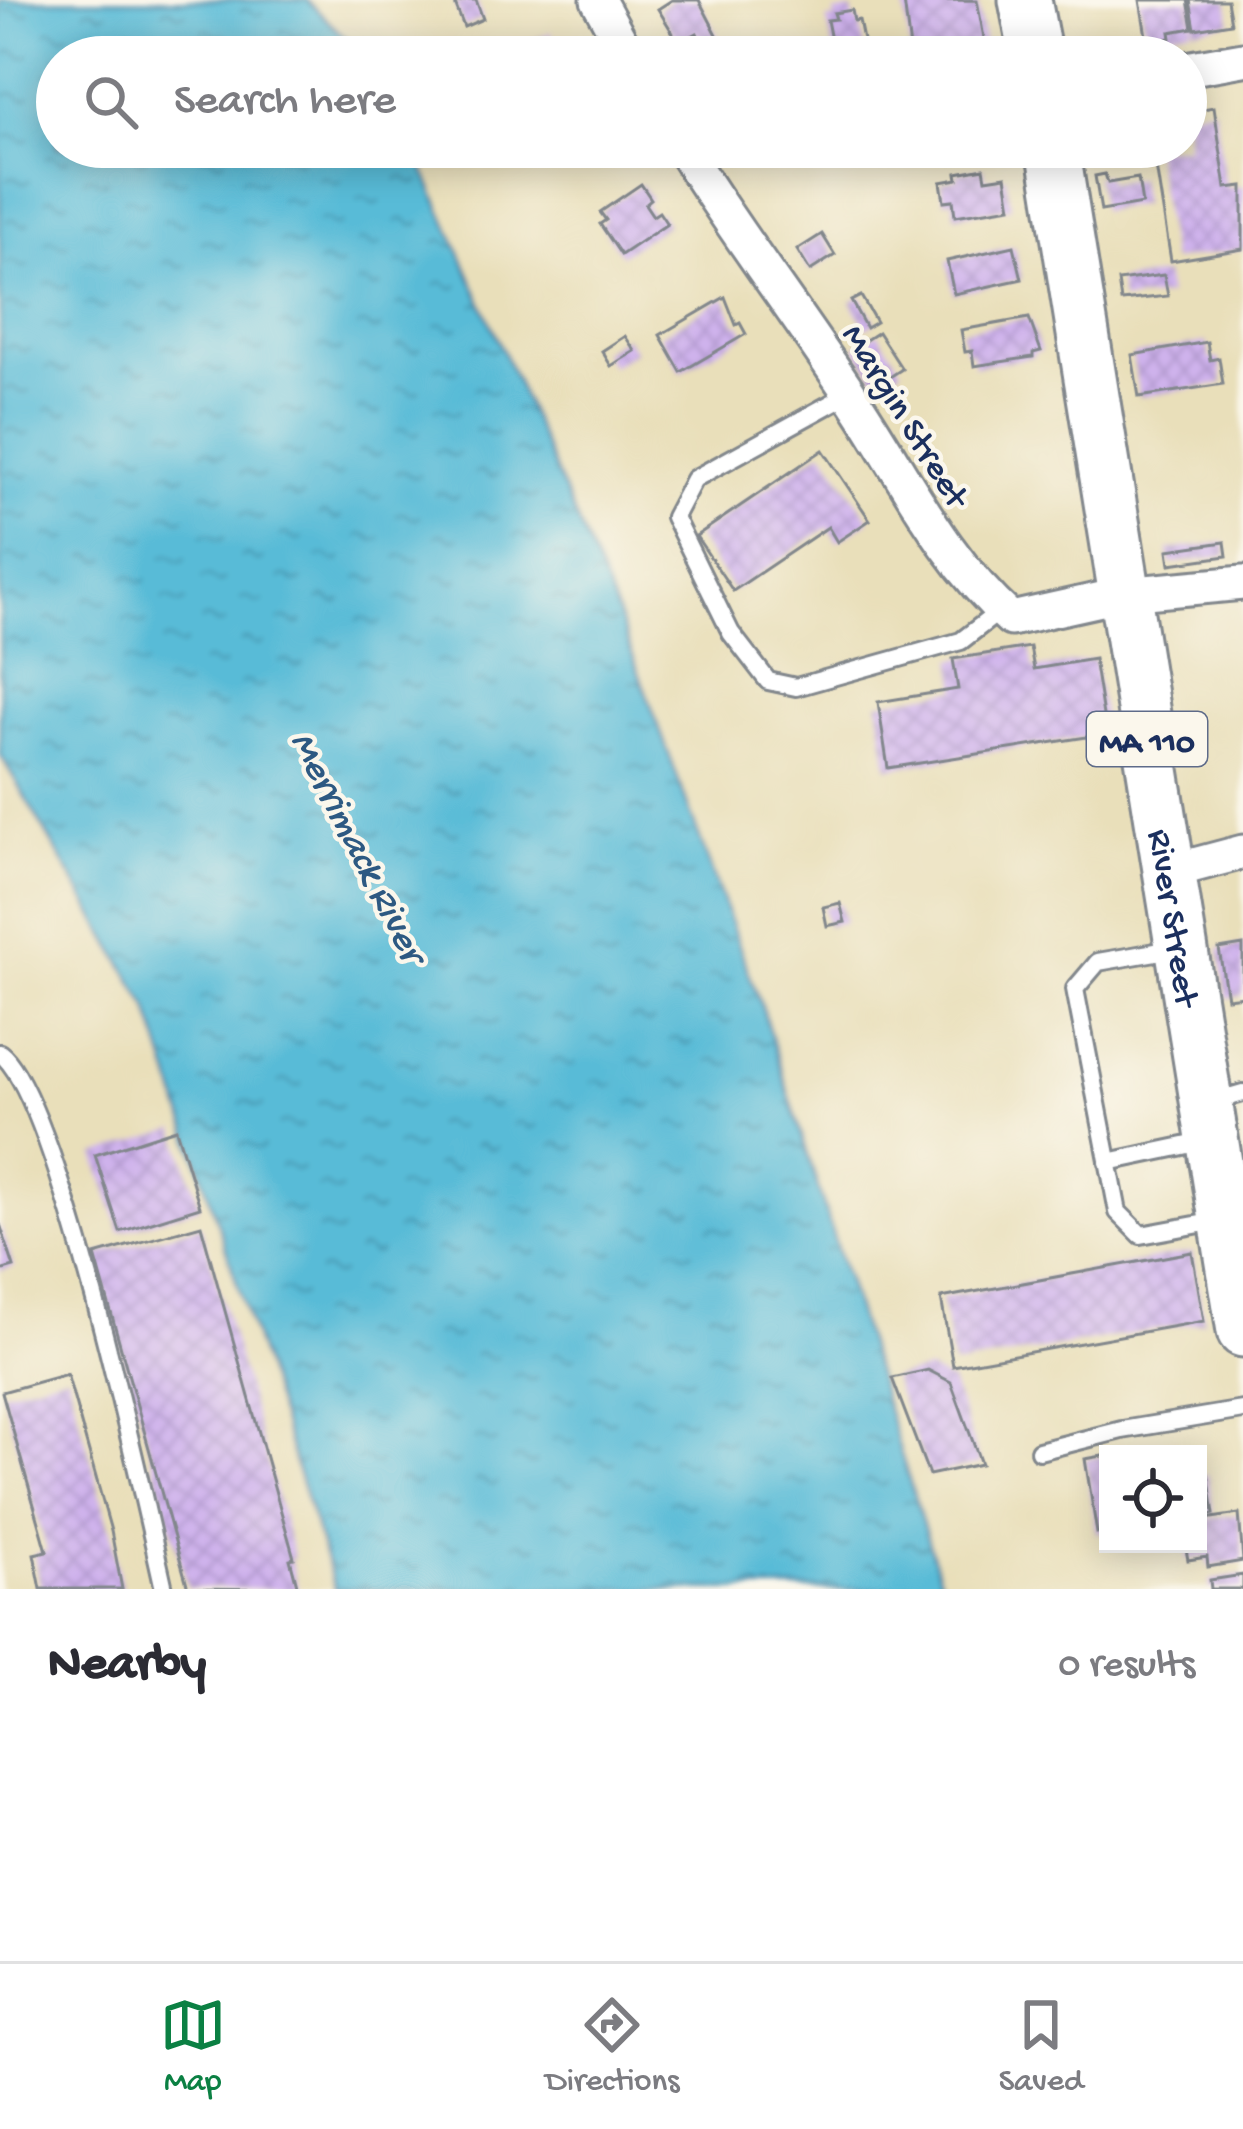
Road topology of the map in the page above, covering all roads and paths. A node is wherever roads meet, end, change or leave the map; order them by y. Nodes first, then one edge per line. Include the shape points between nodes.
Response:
1 (598, 0) edge
2 (1025, 0) edge
3 (618, 36) edge
4 (1032, 36) edge
5 (1243, 59) edge
6 (1207, 65) edge
7 (696, 168) edge
8 (1056, 168) edge
9 (850, 393) junction
10 (1243, 583) edge
11 (1124, 594) junction
12 (1000, 610) junction
13 (1243, 852) edge
14 (1168, 872) junction
15 (1180, 948) junction
16 (0, 1053) edge
17 (1220, 1112) edge
18 (1108, 1162) junction
19 (1224, 1220) junction
20 (1243, 1330) edge
21 (1243, 1410) edge
22 (1039, 1451) dead end
23 (164, 1589) edge

1 - 3 street
2 - 4 main road
5 - 6 street
7 - 9 street, Margin Street
8 - 11 main road, River Street / MA 110
9 - 12 street, Margin Street via 930,526
9 - 12 lane via 694,478 682,495 674,517 731,633 768,680 796,688 961,641
10 - 11 street
11 - 12 street via 1011,620
11 - 14 main road, River Street / MA 110
13 - 14 street
14 - 15 main road, River Street / MA 110
15 - 17 main road, River Street / MA 110
15 - 18 lane via 1098,962 1075,989
16 - 23 lane via 36,1108 73,1226
17 - 18 lane
17 - 19 main road, River Street / MA 110
18 - 19 lane via 1118,1212 1141,1234
19 - 20 main road, River Street / MA 110
21 - 22 lane

